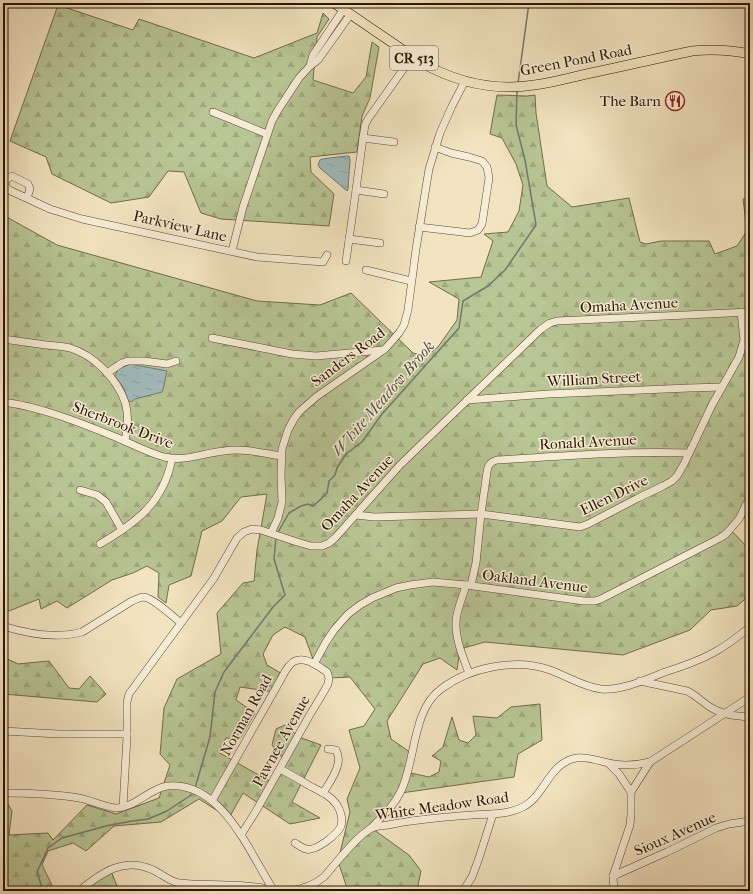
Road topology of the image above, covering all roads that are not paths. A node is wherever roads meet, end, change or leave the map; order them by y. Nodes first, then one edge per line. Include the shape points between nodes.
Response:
1 (334, 3) edge
2 (347, 12) junction
3 (750, 54) edge
4 (412, 57) junction
5 (465, 81) junction
6 (213, 112) dead end
7 (267, 134) junction
8 (363, 138) junction
9 (394, 142) dead end
10 (435, 147) junction
11 (356, 190) junction
12 (384, 194) dead end
13 (27, 198) dead end
14 (419, 227) junction
15 (349, 239) junction
16 (380, 243) dead end
17 (232, 251) junction
18 (328, 255) dead end
19 (346, 261) dead end
20 (366, 270) dead end
21 (411, 281) junction
22 (741, 312) junction
23 (750, 312) edge
24 (212, 338) dead end
25 (3, 339) edge
26 (383, 350) junction
27 (176, 361) dead end
28 (107, 373) junction
29 (722, 387) junction
30 (467, 400) junction
31 (3, 402) edge
32 (125, 441) junction
33 (689, 453) junction
34 (281, 456) junction
35 (172, 459) junction
36 (80, 490) dead end
37 (750, 497) edge
38 (747, 512) edge
39 (481, 514) junction
40 (356, 515) junction
41 (122, 530) junction
42 (272, 533) junction
43 (100, 544) dead end
44 (469, 585) junction
45 (181, 622) junction
46 (3, 626) edge
47 (750, 627) edge
48 (314, 664) junction
49 (470, 674) junction
50 (639, 681) junction
51 (750, 696) edge
52 (723, 714) junction
53 (750, 717) edge
54 (3, 732) edge
55 (127, 734) junction
56 (328, 749) dead end
57 (650, 762) junction
58 (609, 763) junction
59 (280, 769) junction
60 (631, 792) junction
61 (3, 793) edge
62 (323, 793) junction
63 (212, 801) junction
64 (123, 807) junction
65 (493, 814) junction
66 (750, 821) edge
67 (371, 828) junction
68 (241, 835) junction
69 (295, 843) dead end
70 (613, 876) junction
71 (79, 891) edge
72 (276, 891) edge
73 (290, 891) edge
74 (463, 891) edge
75 (614, 891) edge

1 - 2 main road, Green Pond Road / CR 513
2 - 4 main road, Green Pond Road / CR 513
2 - 7 street via 318,60 299,78 278,110
3 - 5 main road, Green Pond Road / CR 513 via 728,50 692,51 534,86 486,85
4 - 5 main road, Green Pond Road / CR 513
4 - 8 street via 368,119
5 - 10 street, Sanders Road
6 - 7 street
7 - 17 street via 243,207
8 - 9 street
8 - 11 street
10 - 14 street, Sanders Road
10 - 14 street via 482,161 487,167 482,224 478,230 470,233
11 - 12 street
11 - 15 street
13 - 17 street, Parkview Lane via 50,209 82,219
14 - 21 street, Sanders Road
15 - 16 street
15 - 19 street
17 - 18 street, Parkview Lane via 257,257 323,262
20 - 21 street
21 - 26 street, Sanders Road via 404,325 393,342
22 - 23 street, Omaha Avenue
22 - 29 street, Ellen Drive via 744,340 739,357
22 - 30 street, Omaha Avenue via 550,323
24 - 26 street via 292,354 316,356
25 - 28 street via 71,348 86,355
26 - 34 street, Sanders Road via 299,412 288,430
27 - 28 street via 168,364 128,361
28 - 32 street via 125,401 128,426
29 - 30 street, William Street
29 - 33 street, Ellen Drive
30 - 40 street, Omaha Avenue via 400,465
31 - 32 street, Sherbrook Drive via 58,415
32 - 35 street, Sherbrook Drive
33 - 39 street, Ellen Drive via 672,482 588,524 580,526
33 - 39 street, Ronald Avenue via 625,453 498,460 488,465
34 - 35 street, Sherbrook Drive via 242,449
34 - 42 street, Sanders Road via 282,502
35 - 41 street via 170,472 162,490 140,517
36 - 41 street via 96,495 106,502
37 - 38 street, Oakland Avenue
38 - 44 street, Oakland Avenue via 720,538 595,601
39 - 40 street, Ellen Drive
39 - 44 street via 476,563
40 - 42 street, Omaha Avenue via 335,538 322,546 311,546
41 - 43 street
42 - 45 street, Omaha Avenue via 252,530 237,538 214,578
44 - 48 street, Oakland Avenue via 433,582 410,585 396,588 360,604 334,630
44 - 49 street via 456,621 456,632
45 - 46 street via 145,597 132,601 82,632 60,636 43,635
45 - 55 street, Omaha Avenue via 129,694
47 - 50 street via 713,653
48 - 59 street, Pawnee Avenue via 327,672 328,684
48 - 63 street, Norman Road via 303,660 294,661 290,665
49 - 50 street via 509,664 549,670 585,685 603,689 622,687
49 - 67 street via 442,688 426,707 417,730 401,791 392,807
50 - 52 street via 687,691
51 - 52 street, White Meadow Road
52 - 53 street
52 - 57 street, White Meadow Road
54 - 55 street
55 - 64 street, Omaha Avenue
56 - 62 street via 336,750 338,764
57 - 58 street, White Meadow Road via 634,765
57 - 60 street
58 - 60 street
58 - 65 street, White Meadow Road via 586,758 572,759 560,766 523,807
59 - 62 street
59 - 68 street, Pawnee Avenue
60 - 70 street via 630,825
61 - 64 street via 72,797 110,807
62 - 69 street via 333,800 340,810 341,826 325,843 315,848 306,850
63 - 64 street via 187,788 167,786 157,788
63 - 68 street
65 - 67 street, White Meadow Road via 415,819
65 - 74 street via 472,877
66 - 70 street, Sioux Avenue via 716,828
67 - 73 street, White Meadow Road via 354,842 319,881
68 - 72 street via 268,882
70 - 75 street
71 - 72 street via 98,876 114,868 135,864 178,883 230,885

